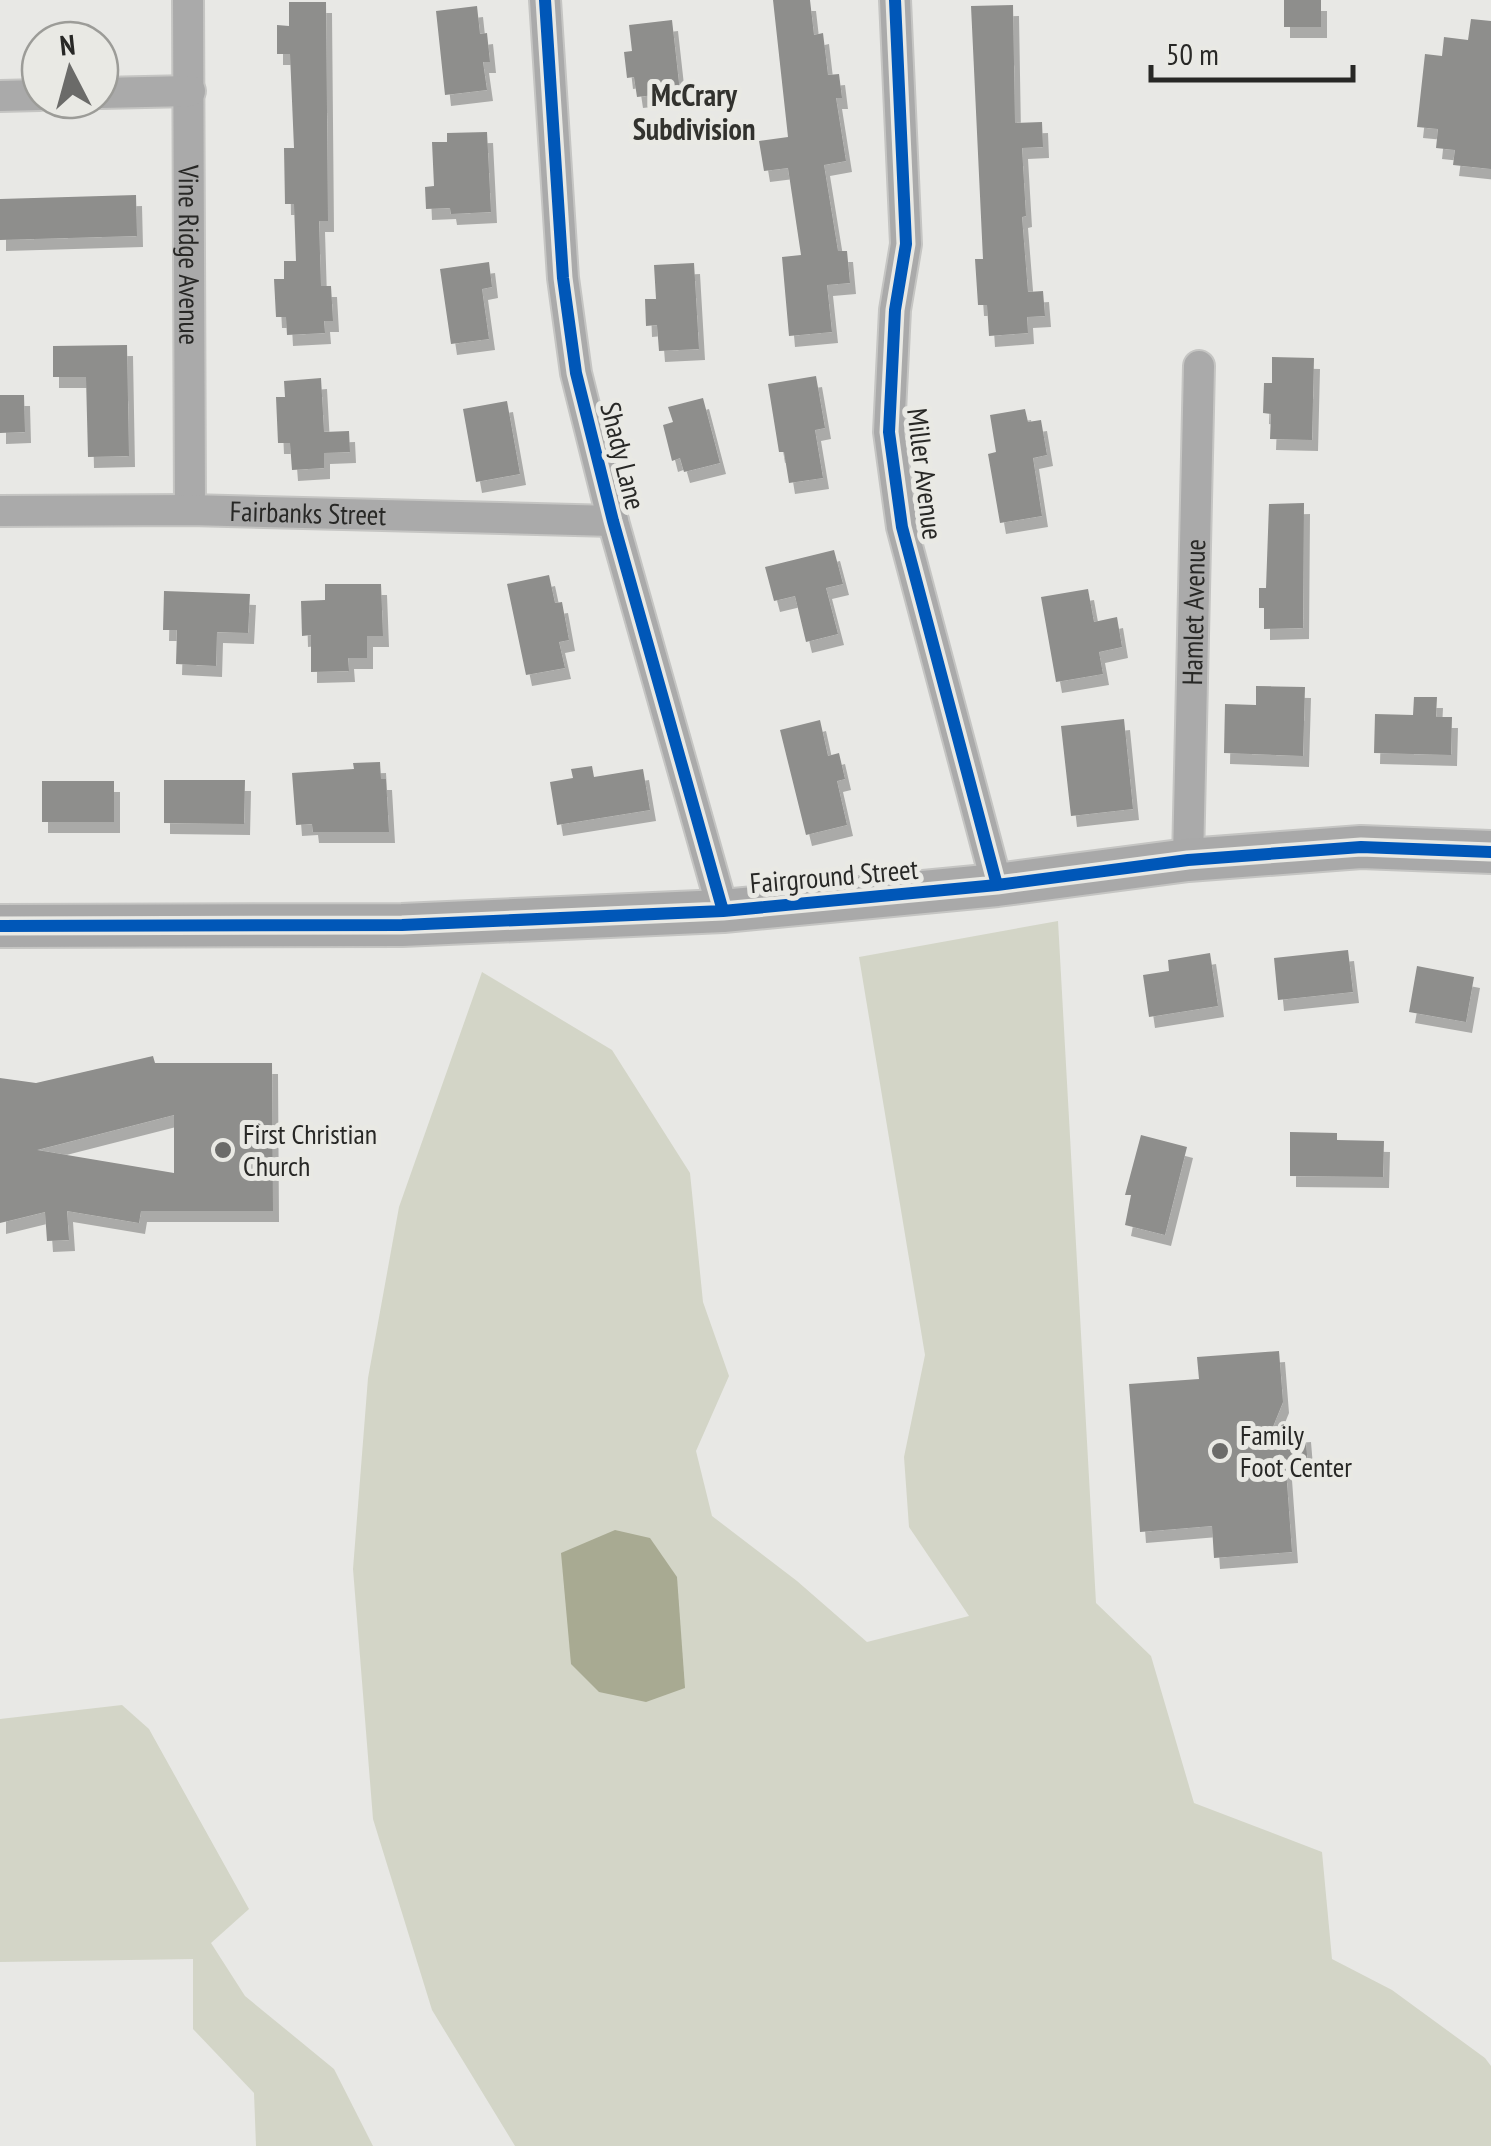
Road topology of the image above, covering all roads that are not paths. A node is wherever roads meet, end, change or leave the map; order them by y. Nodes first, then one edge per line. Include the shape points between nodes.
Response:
1 (188, 0) edge
2 (545, 0) edge
3 (895, 0) edge
4 (190, 90) junction
5 (120, 92) edge
6 (1198, 366) dead end
7 (0, 510) edge
8 (190, 510) junction
9 (614, 520) junction
10 (1491, 852) edge
11 (1188, 860) junction
12 (998, 885) junction
13 (722, 911) junction
14 (0, 926) edge

1 - 4 street, Vine Ridge Avenue
2 - 9 street, Shady Lane via 576,373
3 - 12 street, Miller Avenue via 906,244 889,432 902,527
4 - 5 street
4 - 8 street, Vine Ridge Avenue
6 - 11 street, Hamlet Avenue
7 - 8 street, Fairbanks Street
8 - 9 street, Fairbanks Street
9 - 13 street, Shady Lane
10 - 11 street, Fairground Street via 1361,846
11 - 12 street, Fairground Street
12 - 13 street, Fairground Street
13 - 14 street, Fairground Street via 402,925

